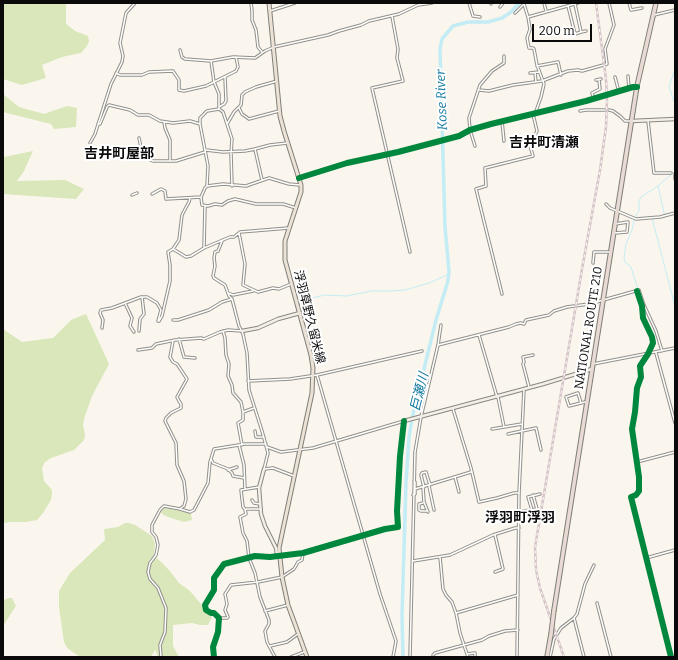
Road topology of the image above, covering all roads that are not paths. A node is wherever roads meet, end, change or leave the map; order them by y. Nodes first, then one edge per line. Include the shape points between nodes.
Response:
1 (135, 3) edge
2 (251, 3) edge
3 (269, 3) edge
4 (295, 3) edge
5 (432, 3) edge
6 (469, 3) edge
7 (503, 3) edge
8 (544, 3) edge
9 (578, 3) edge
10 (609, 3) edge
11 (629, 3) edge
12 (656, 3) edge
13 (418, 4) edge
14 (575, 4) junction
15 (568, 6) junction
16 (500, 7) dead end
17 (642, 8) dead end
18 (675, 10) edge
19 (270, 11) junction
20 (546, 11) junction
21 (515, 13) dead end
22 (653, 15) junction
23 (392, 16) junction
24 (480, 17) dead end
25 (528, 17) junction
26 (586, 31) dead end
27 (581, 32) junction
28 (274, 47) junction
29 (180, 50) dead end
30 (262, 53) junction
31 (236, 56) junction
32 (504, 56) dead end
33 (211, 61) junction
34 (537, 66) junction
35 (540, 72) junction
36 (116, 73) junction
37 (530, 73) dead end
38 (535, 73) junction
39 (561, 74) junction
40 (628, 76) dead end
41 (225, 77) junction
42 (615, 77) dead end
43 (596, 80) dead end
44 (214, 82) junction
45 (277, 82) junction
46 (536, 82) junction
47 (543, 82) junction
48 (637, 87) junction
49 (629, 89) junction
50 (479, 90) junction
51 (619, 92) junction
52 (594, 99) junction
53 (219, 108) junction
54 (239, 108) junction
55 (605, 110) dead end
56 (609, 110) dead end
57 (280, 111) junction
58 (580, 111) dead end
59 (534, 114) junction
60 (675, 119) edge
61 (502, 121) junction
62 (632, 121) junction
63 (648, 121) junction
64 (164, 122) junction
65 (98, 124) junction
66 (200, 124) junction
67 (227, 124) junction
68 (470, 130) junction
69 (139, 138) dead end
70 (504, 141) dead end
71 (438, 142) joint
72 (90, 143) dead end
73 (287, 143) junction
74 (475, 146) dead end
75 (255, 149) junction
76 (206, 151) junction
77 (231, 151) junction
78 (387, 155) junction
79 (170, 160) junction
80 (671, 173) dead end
81 (675, 174) edge
82 (299, 178) junction
83 (675, 179) edge
84 (262, 180) junction
85 (301, 185) junction
86 (207, 186) junction
87 (232, 186) junction
88 (137, 193) dead end
89 (152, 194) dead end
90 (132, 195) dead end
91 (201, 197) junction
92 (190, 198) junction
93 (606, 204) dead end
94 (205, 206) junction
95 (296, 208) junction
96 (617, 212) junction
97 (675, 213) edge
98 (615, 224) junction
99 (289, 228) junction
100 (239, 233) junction
101 (614, 233) junction
102 (222, 241) junction
103 (204, 248) junction
104 (173, 250) junction
105 (410, 252) dead end
106 (611, 252) junction
107 (592, 263) dead end
108 (292, 284) junction
109 (253, 291) junction
110 (638, 291) junction
111 (228, 292) junction
112 (502, 294) dead end
113 (142, 297) junction
114 (232, 299) junction
115 (604, 300) junction
116 (125, 303) junction
117 (300, 313) junction
118 (173, 320) dead end
119 (441, 326) dead end
120 (102, 328) dead end
121 (139, 330) dead end
122 (223, 331) junction
123 (242, 331) junction
124 (134, 332) dead end
125 (478, 335) junction
126 (180, 339) junction
127 (173, 341) junction
128 (438, 345) junction
129 (675, 348) edge
130 (138, 350) dead end
131 (422, 351) dead end
132 (662, 351) junction
133 (656, 352) junction
134 (648, 354) junction
135 (533, 355) dead end
136 (195, 358) dead end
137 (593, 367) junction
138 (316, 374) junction
139 (248, 381) junction
140 (529, 388) junction
141 (524, 389) junction
142 (497, 397) junction
143 (587, 402) junction
144 (582, 403) junction
145 (254, 408) junction
146 (453, 409) junction
147 (243, 412) junction
148 (421, 417) junction
149 (404, 421) junction
150 (675, 423) edge
151 (522, 424) junction
152 (504, 427) junction
153 (492, 429) dead end
154 (255, 431) dead end
155 (522, 432) junction
156 (508, 434) dead end
157 (264, 437) junction
158 (336, 442) junction
159 (266, 444) junction
160 (240, 445) junction
161 (267, 448) junction
162 (300, 450) junction
163 (541, 450) dead end
164 (675, 452) edge
165 (210, 459) junction
166 (637, 462) junction
167 (237, 467) dead end
168 (264, 469) junction
169 (228, 470) junction
170 (472, 472) junction
171 (294, 476) junction
172 (455, 476) junction
173 (244, 478) junction
174 (414, 481) junction
175 (430, 485) junction
176 (259, 487) junction
177 (423, 487) junction
178 (245, 489) junction
179 (416, 489) junction
180 (459, 492) dead end
181 (519, 493) junction
182 (540, 494) dead end
183 (413, 495) junction
184 (533, 495) junction
185 (252, 500) dead end
186 (424, 503) junction
187 (260, 504) junction
188 (180, 509) junction
189 (245, 509) junction
190 (261, 509) junction
191 (434, 510) dead end
192 (532, 510) junction
193 (519, 512) junction
194 (519, 528) junction
195 (494, 535) junction
196 (363, 536) junction
197 (675, 550) edge
198 (303, 553) junction
199 (280, 556) junction
200 (440, 556) junction
201 (249, 558) junction
202 (646, 558) junction
203 (413, 561) junction
204 (594, 565) dead end
205 (495, 572) dead end
206 (282, 577) junction
207 (258, 582) junction
208 (518, 595) junction
209 (597, 603) dead end
210 (288, 606) junction
211 (265, 611) junction
212 (456, 613) junction
213 (219, 618) junction
214 (574, 618) junction
215 (518, 630) junction
216 (298, 634) junction
217 (465, 645) junction
218 (270, 646) junction
219 (305, 651) junction
220 (467, 654) junction
221 (433, 655) dead end
222 (161, 657) edge
223 (214, 657) edge
224 (275, 657) edge
225 (291, 657) edge
226 (307, 657) edge
227 (393, 657) edge
228 (410, 657) edge
229 (468, 657) edge
230 (475, 657) edge
231 (517, 657) edge
232 (547, 657) edge
233 (550, 657) edge
234 (584, 657) edge
235 (611, 657) edge
236 (671, 657) edge

1 - 36 street via 126,13 120,43 122,62
2 - 30 street via 252,20 258,47
3 - 19 main road, 浮羽草野久留米線
4 - 19 street
5 - 13 street
6 - 24 street via 473,16
7 - 16 street
8 - 20 street
9 - 14 street
10 - 39 street via 614,25 605,49 607,64
11 - 17 street via 631,10
12 - 22 highway, NATIONAL ROUTE 210
13 - 23 street
14 - 15 street
14 - 27 street
15 - 20 street
15 - 27 street via 574,34
18 - 22 street
19 - 28 main road, 浮羽草野久留米線
20 - 25 street
21 - 25 street via 524,4
22 - 48 highway, NATIONAL ROUTE 210
23 - 28 street via 325,36
23 - 78 street via 398,49 397,58 403,81 372,88
25 - 34 street via 530,29 527,38 529,48 534,49
26 - 27 street
28 - 30 street
28 - 45 main road, 浮羽草野久留米線
29 - 33 street via 185,59
30 - 31 street via 255,58
31 - 33 street
31 - 41 street via 237,70
32 - 50 street via 504,63 494,69 480,85
33 - 44 street
34 - 35 street
34 - 39 street via 558,62
35 - 38 street
35 - 47 street
36 - 44 street via 120,75 173,71 179,80 180,91
36 - 65 street
37 - 38 street
38 - 46 street
39 - 47 street
40 - 49 street
41 - 44 street
41 - 53 street via 226,100
42 - 51 street
43 - 52 street via 600,80 600,89 592,93
44 - 53 street via 219,94
45 - 54 street via 256,86 245,92
45 - 57 main road, 浮羽草野久留米線
46 - 47 street
46 - 50 street via 489,91
47 - 59 street via 541,97
48 - 49 street
48 - 62 highway, NATIONAL ROUTE 210
49 - 51 street
50 - 68 street via 469,118
51 - 52 street
52 - 59 street
53 - 66 street via 207,111 199,118
53 - 67 street
54 - 57 street via 249,119
54 - 67 street
55 - 58 street
56 - 62 street via 625,121
57 - 73 main road, 浮羽草野久留米線
59 - 61 street
59 - 112 street via 537,131 530,146 533,156 485,168 486,186 476,189
60 - 63 street
61 - 68 street
61 - 70 street
62 - 63 street
62 - 96 highway, NATIONAL ROUTE 210
63 - 80 street via 654,173
64 - 65 street via 149,115 138,115 130,110 109,105
64 - 66 street via 190,121
64 - 79 street via 170,140
65 - 72 street
66 - 76 street
67 - 77 street via 232,139
68 - 71 street
68 - 74 street
69 - 79 street via 144,158 162,162
71 - 78 street
73 - 75 street
73 - 82 main road, 浮羽草野久留米線
75 - 77 street
75 - 84 street
76 - 77 street
76 - 79 street via 176,161
76 - 86 street
77 - 87 street
78 - 82 street via 339,165
78 - 105 street
81 - 83 street
82 - 85 main road, 浮羽草野久留米線
84 - 85 street via 269,178
84 - 87 street via 246,186
85 - 95 main road, 浮羽草野久留米線
86 - 87 street
86 - 91 street
88 - 90 street
89 - 92 street via 162,188 165,190 166,199
91 - 92 street
91 - 94 street via 202,205
92 - 104 street via 182,215 179,240
93 - 96 street
94 - 95 street via 222,205 235,199 256,204 283,204
94 - 103 street
95 - 99 main road, 浮羽草野久留米線
96 - 97 street via 635,218
96 - 98 highway, NATIONAL ROUTE 210
98 - 101 highway, NATIONAL ROUTE 210
98 - 101 street via 628,222 627,232
99 - 100 street
99 - 108 main road, 浮羽草野久留米線 via 285,241 285,255
100 - 102 street
100 - 109 street via 245,264 243,285
101 - 106 highway, NATIONAL ROUTE 210
102 - 103 street
102 - 111 street via 215,252 212,276 225,285
103 - 104 street via 186,257
104 - 113 street via 168,252 170,281 159,321 161,310 157,303
106 - 107 street via 594,252
106 - 115 highway, NATIONAL ROUTE 210
108 - 109 street via 279,289
108 - 117 main road, 浮羽草野久留米線
109 - 111 street via 233,295
110 - 115 street
110 - 132 street
110 - 134 street via 643,316 653,340
111 - 114 street
113 - 116 street
113 - 121 street via 144,314 140,319
114 - 118 street via 209,310
114 - 123 street
115 - 125 street via 567,307 526,320 524,324
115 - 137 highway, NATIONAL ROUTE 210
116 - 120 street via 100,311
116 - 124 street via 132,318 130,326
117 - 123 street
117 - 138 main road, 浮羽草野久留米線
119 - 128 street
122 - 123 street
122 - 126 street via 204,339
122 - 147 street via 226,355 230,364 228,378 233,393 242,404
123 - 139 street via 246,346
125 - 128 street
125 - 142 street
126 - 127 street
126 - 136 street via 184,357
127 - 130 street
127 - 188 street via 170,358 188,379 177,396 182,404 181,408 171,413 165,421 176,443 177,465 184,481 186,499
128 - 148 street
129 - 132 street
131 - 138 street
132 - 133 street
133 - 134 street
133 - 150 street
134 - 137 street
134 - 166 street via 640,366 641,377 637,388 632,428
135 - 140 street via 523,357
137 - 140 street
137 - 143 highway, NATIONAL ROUTE 210
138 - 139 street via 292,379
138 - 158 street
138 - 162 main road, 浮羽草野久留米線
139 - 145 street
140 - 141 street
141 - 142 street
141 - 151 street
142 - 146 street
142 - 152 street
143 - 144 street
143 - 232 highway, NATIONAL ROUTE 210, bridge
144 - 144 street via 569,406 566,397 578,393
145 - 147 street
145 - 157 street
146 - 148 street
146 - 170 street
147 - 160 street via 243,420 238,423
148 - 149 street
148 - 174 street via 415,452
149 - 158 street
149 - 196 street via 399,461 398,527
151 - 152 street
151 - 155 street
152 - 153 street
154 - 157 street via 256,437
155 - 156 street
155 - 163 street via 536,428
155 - 181 street
157 - 159 street
158 - 162 street
158 - 196 street
159 - 160 street
159 - 161 street
160 - 165 street via 214,449
160 - 173 street
161 - 162 street via 281,452
161 - 168 street
162 - 171 main road, 浮羽草野久留米線
164 - 166 street
165 - 169 street
165 - 188 street via 208,483 194,510 190,512
166 - 202 street via 639,491 630,497
167 - 169 street
168 - 171 street via 273,468
168 - 176 street
169 - 173 street via 233,476
170 - 172 street
170 - 181 street via 479,502
171 - 199 main road, 浮羽草野久留米線 via 279,548
172 - 175 street
172 - 180 street
173 - 178 street
174 - 179 street
174 - 183 street
175 - 177 street
175 - 177 street via 426,472 422,473
175 - 191 street
176 - 178 street
176 - 187 street
177 - 179 street
177 - 186 street
178 - 189 street via 241,490
179 - 183 street
181 - 193 street
182 - 184 street
183 - 203 street
184 - 192 street via 537,509
184 - 192 street via 528,496
185 - 187 street via 254,504
186 - 186 street via 427,511 419,510 419,504
187 - 190 street
188 - 222 street via 164,506 151,529 158,545 148,572 166,608 165,632 160,645
189 - 190 street
189 - 201 street via 246,514 240,517
190 - 199 street via 265,526 277,555
192 - 193 street
193 - 194 street
194 - 195 street
194 - 208 street
195 - 200 street via 450,555
195 - 205 street via 503,569
196 - 198 street
196 - 227 street via 396,641
197 - 202 street
198 - 199 street
198 - 206 street via 302,560
199 - 201 street
199 - 206 main road, 浮羽草野久留米線
200 - 203 street
200 - 212 street via 443,589
201 - 207 street
201 - 213 street via 224,564 214,578 214,590 205,607
202 - 236 street
203 - 228 street
204 - 214 street
206 - 207 street
206 - 210 main road, 浮羽草野久留米線
207 - 211 street
207 - 213 street via 231,585 225,594 225,610 228,617
208 - 212 street
208 - 215 street
209 - 235 street
210 - 211 street
210 - 216 main road, 浮羽草野久留米線
211 - 218 street via 269,622 265,631
212 - 217 street
213 - 223 street via 213,647
214 - 233 street via 560,628 554,639
214 - 234 street
215 - 217 street via 504,631
215 - 231 street
216 - 218 street via 287,642
216 - 219 main road, 浮羽草野久留米線
217 - 220 street
217 - 221 street
218 - 224 street
219 - 225 street
219 - 226 main road, 浮羽草野久留米線
220 - 229 street
220 - 230 street via 475,653

